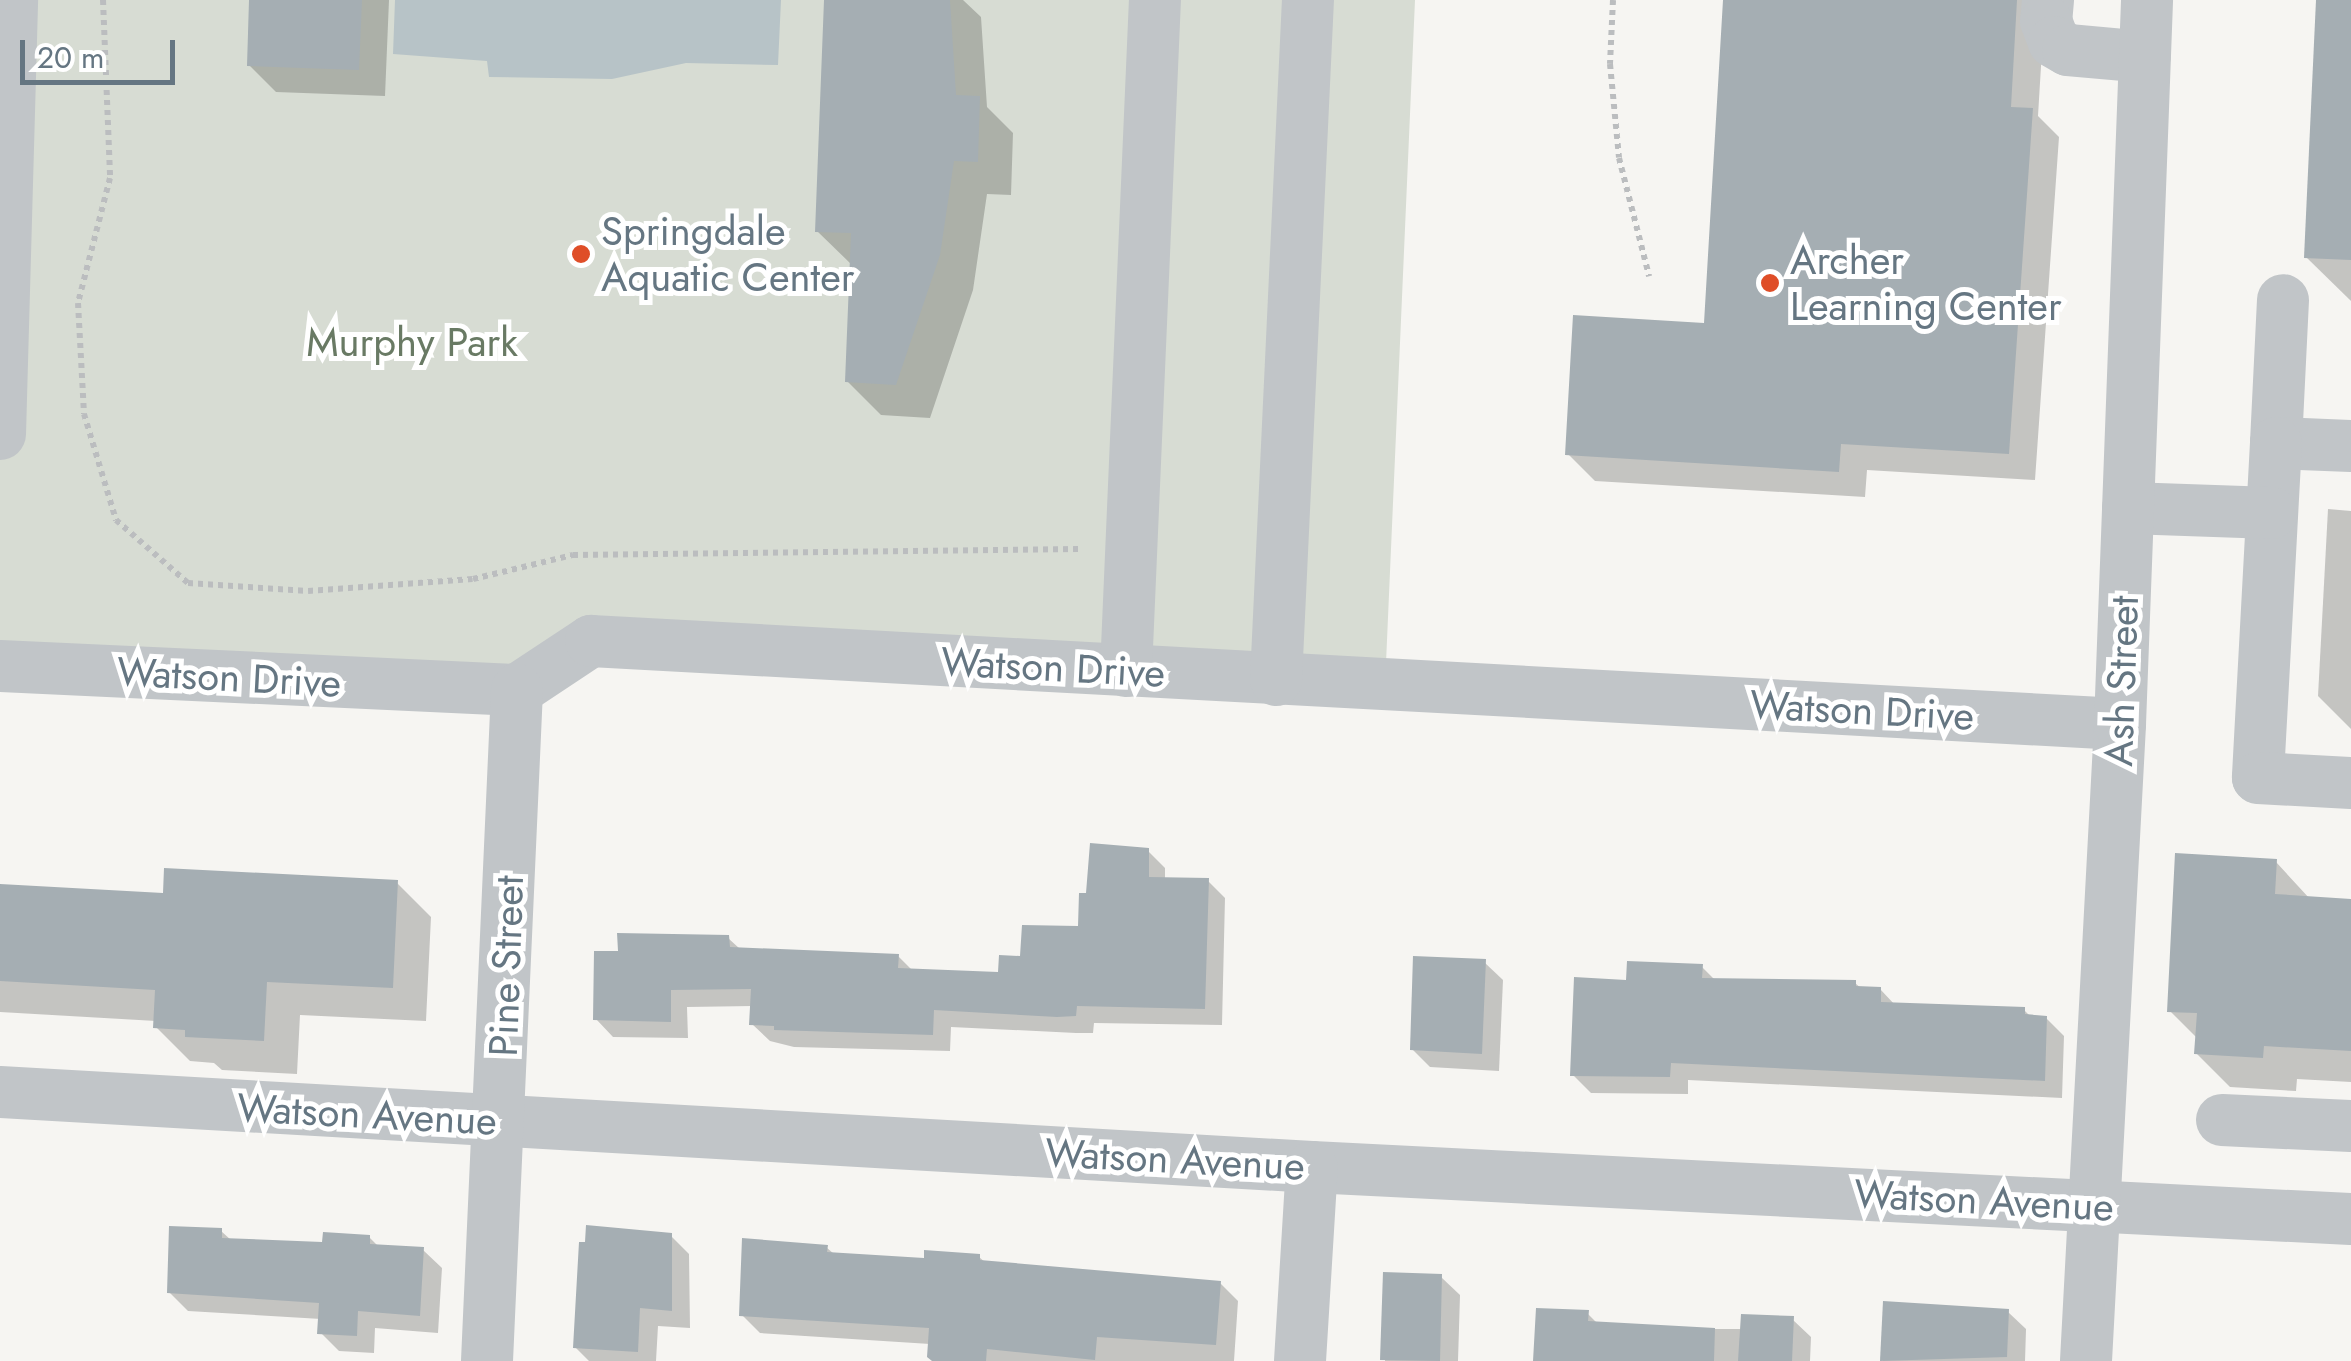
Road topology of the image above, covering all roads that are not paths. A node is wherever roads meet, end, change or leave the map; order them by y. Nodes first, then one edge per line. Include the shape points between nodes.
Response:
1 (12, 0) edge
2 (1156, 0) edge
3 (1308, 0) edge
4 (2048, 0) edge
5 (2147, 0) edge
6 (2145, 57) junction
7 (2284, 300) dead end
8 (0, 434) edge
9 (2276, 443) junction
10 (2351, 446) edge
11 (2128, 508) junction
12 (2272, 514) junction
13 (0, 666) edge
14 (1126, 671) junction
15 (1276, 680) junction
16 (517, 690) junction
17 (2120, 724) junction
18 (2351, 782) edge
19 (0, 1092) edge
20 (2222, 1120) dead end
21 (500, 1122) junction
22 (2351, 1126) edge
23 (1312, 1166) junction
24 (2094, 1205) junction
25 (2351, 1219) edge
26 (487, 1361) edge
27 (1300, 1361) edge
28 (2086, 1361) edge

1 - 8 street
2 - 14 street
3 - 15 street
4 - 6 street via 2054,42 2068,50
5 - 6 street, Ash Street
6 - 11 street, Ash Street
7 - 9 street
9 - 10 street
9 - 12 street
11 - 12 street
11 - 17 street, Ash Street
12 - 18 street via 2258,778
13 - 16 street, Watson Drive
14 - 15 street, Watson Drive
14 - 16 street, Watson Drive via 591,641
15 - 17 street, Watson Drive
16 - 21 street, Pine Street
17 - 24 street, Ash Street
19 - 21 street, Watson Avenue
20 - 22 street
21 - 23 street, Watson Avenue
21 - 26 street, Pine Street
23 - 24 street, Watson Avenue
23 - 27 street
24 - 25 street, Watson Avenue
24 - 28 street, Ash Street

